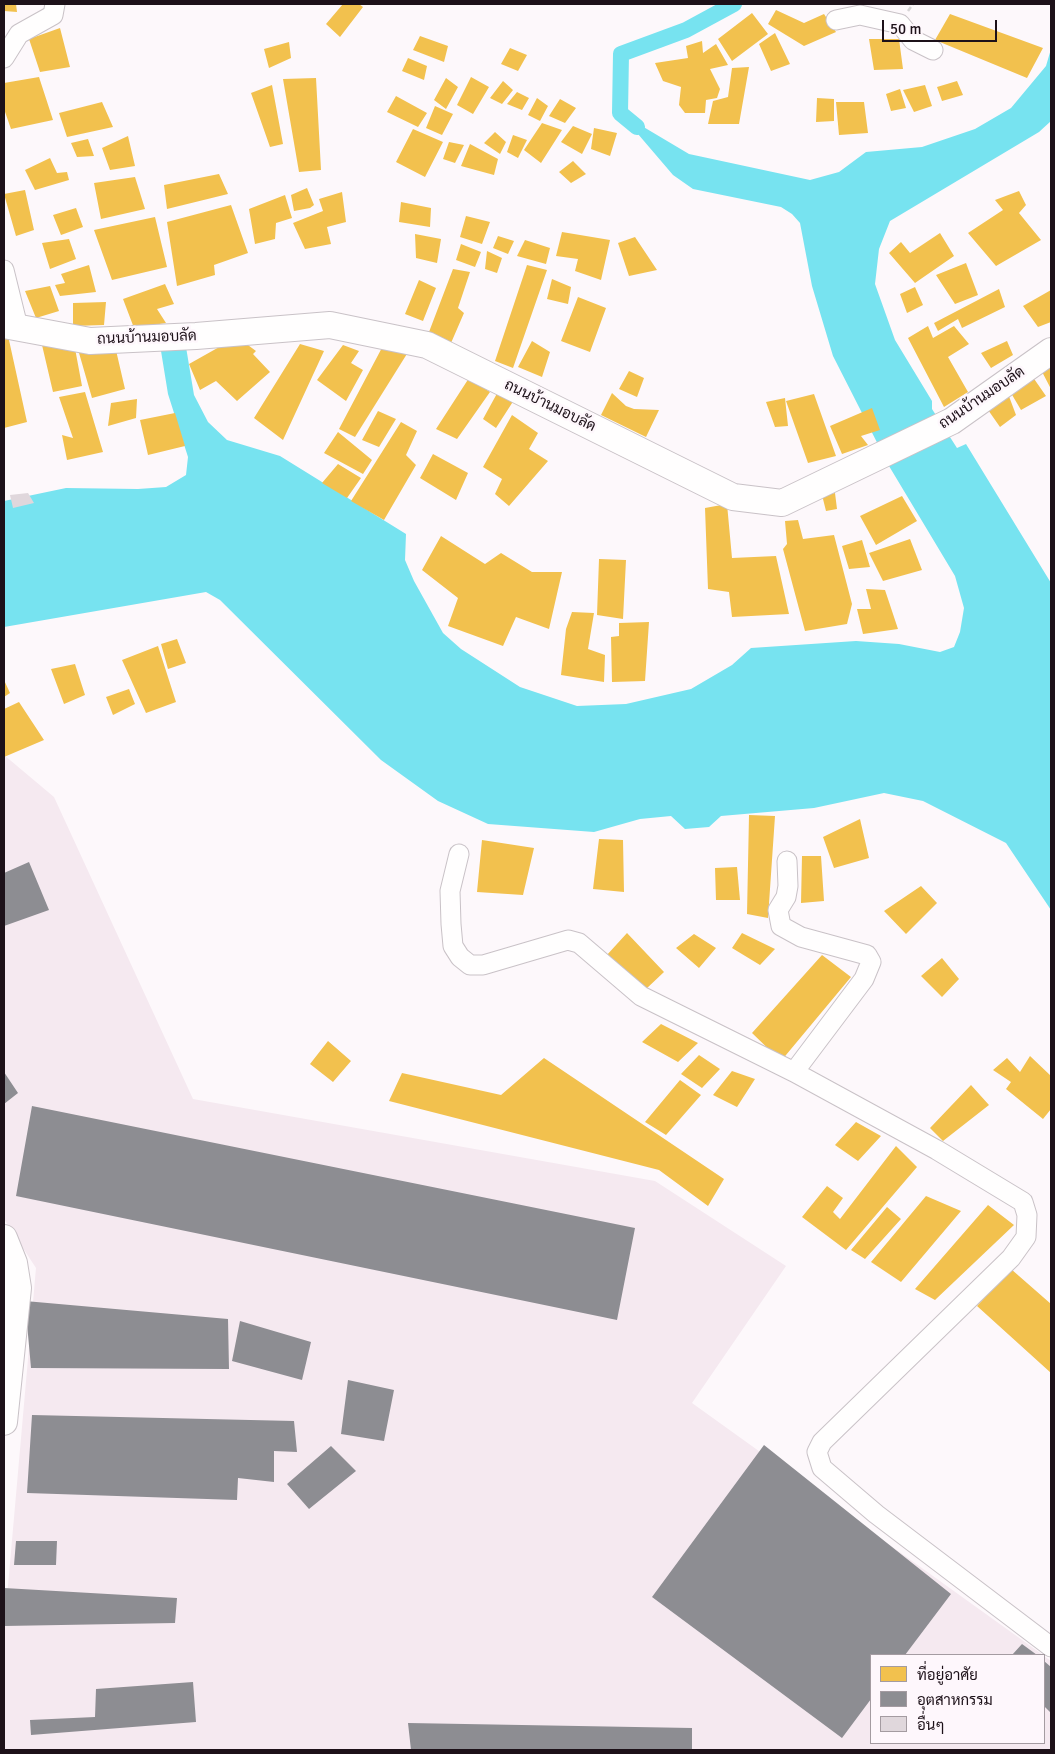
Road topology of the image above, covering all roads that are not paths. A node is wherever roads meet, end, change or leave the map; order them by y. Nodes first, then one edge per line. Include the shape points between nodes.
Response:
1 (55, 4) edge
2 (836, 20) dead end
3 (932, 50) dead end
4 (4, 58) edge
5 (4, 270) edge
6 (11, 326) edge
7 (1051, 351) edge
8 (459, 854) dead end
9 (787, 861) dead end
10 (794, 1072) junction
11 (4, 1238) edge
12 (4, 1422) edge
13 (1051, 1647) edge

1 - 4 street via 53,15 19,34
2 - 3 street via 860,15 900,24 913,40
5 - 6 street
6 - 7 street, ถนนบ้านมอบลัด via 90,341 330,325 427,345 733,497 782,503 952,422
8 - 10 street via 450,891 450,924 454,946 470,965 483,965 568,940 579,943 641,996
9 - 10 street via 786,897 778,910 781,926 802,937 867,955 871,962 864,979
10 - 13 street via 938,1150 1022,1202 1027,1215 1026,1237 1011,1258 822,1442 817,1452 822,1468 876,1514
11 - 12 street via 14,1263 18,1288

